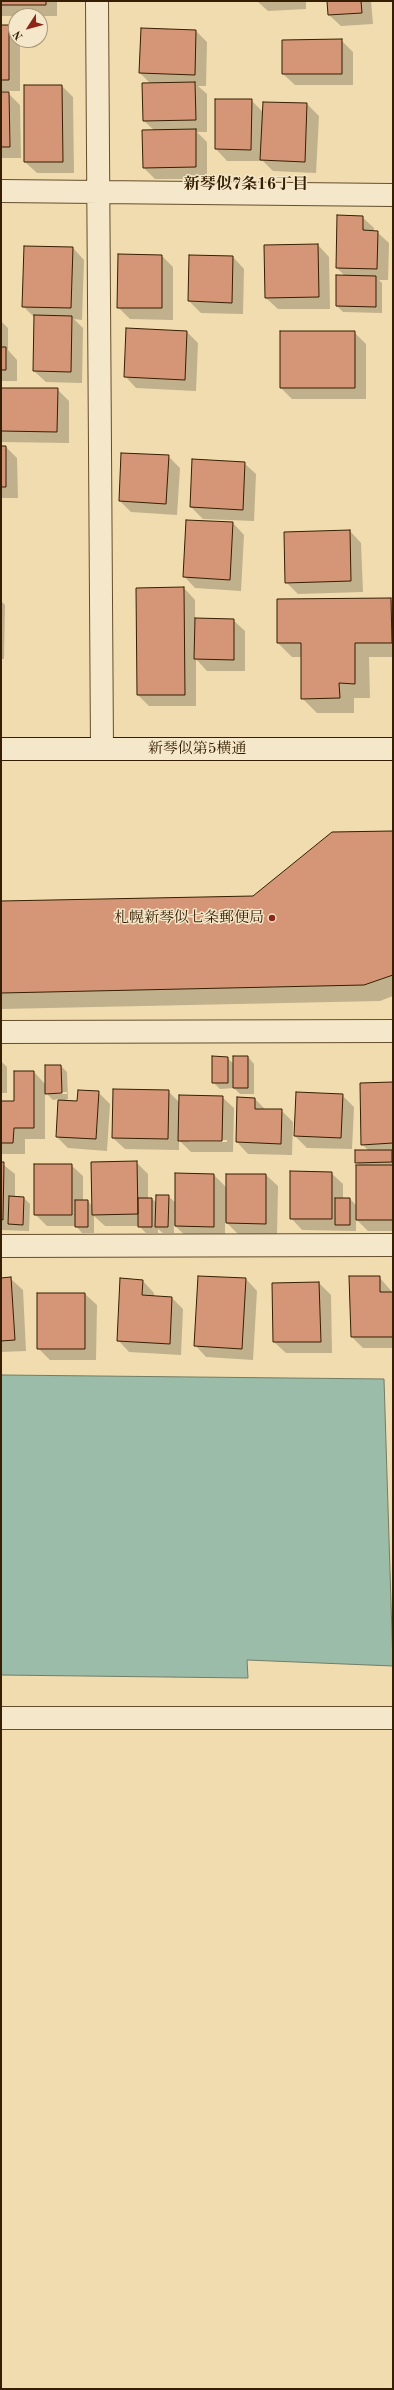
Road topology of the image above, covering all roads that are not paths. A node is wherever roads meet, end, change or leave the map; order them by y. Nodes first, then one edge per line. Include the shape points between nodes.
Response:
1 (97, 1) edge
2 (1, 191) edge
3 (98, 191) junction
4 (393, 195) edge
5 (1, 749) edge
6 (102, 749) junction
7 (393, 750) edge
8 (393, 1031) edge
9 (1, 1032) edge
10 (393, 1245) edge
11 (1, 1246) edge
12 (1, 1718) edge
13 (393, 1718) edge

1 - 3 street
2 - 3 street
3 - 4 street
3 - 6 street
5 - 6 street, 新琴似第5横通
6 - 7 street, 新琴似第5横通
8 - 9 street
10 - 11 street
12 - 13 street

